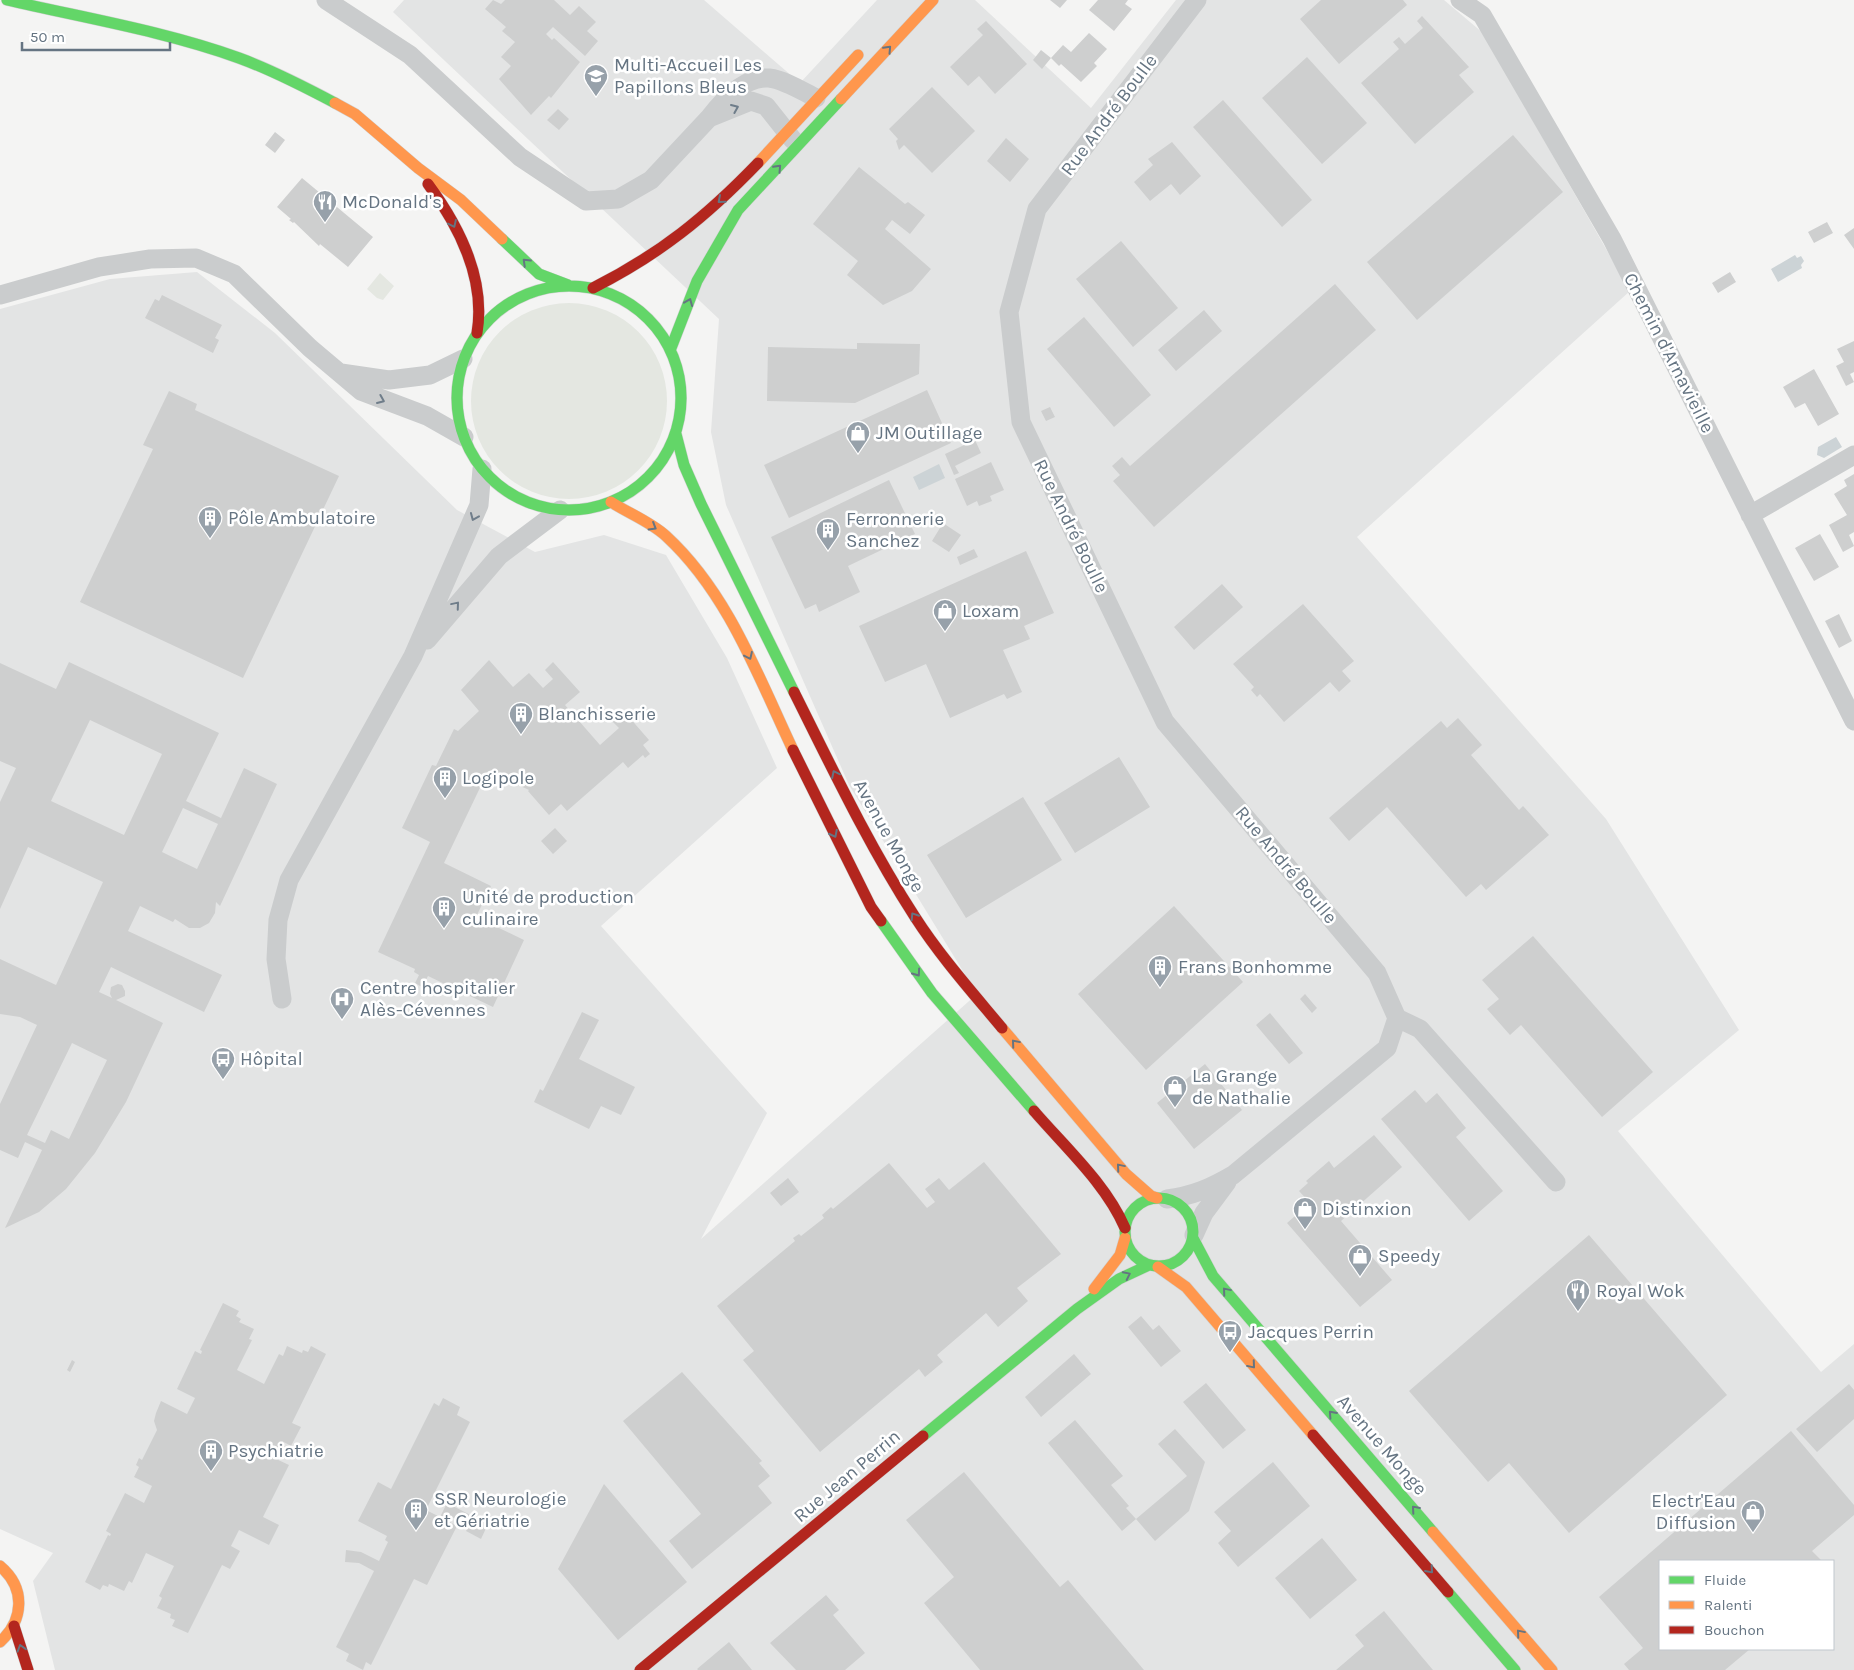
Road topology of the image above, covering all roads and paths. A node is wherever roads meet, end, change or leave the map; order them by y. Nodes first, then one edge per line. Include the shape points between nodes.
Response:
1 (7, 0) edge
2 (326, 0) edge
3 (933, 0) edge
4 (1197, 0) edge
5 (1460, 0) edge
6 (864, 49) dead end
7 (816, 98) junction
8 (709, 118) junction
9 (785, 132) junction
10 (799, 146) junction
11 (418, 168) junction
12 (568, 285) junction
13 (593, 288) junction
14 (0, 295) edge
15 (477, 333) junction
16 (671, 348) junction
17 (463, 359) junction
18 (341, 373) junction
19 (676, 434) junction
20 (464, 437) junction
21 (1854, 455) edge
22 (482, 469) junction
23 (611, 502) junction
24 (560, 510) junction
25 (1750, 515) junction
26 (413, 656) junction
27 (1854, 721) edge
28 (282, 999) dead end
29 (1397, 1018) junction
30 (1233, 1175) junction
31 (1556, 1182) dead end
32 (1162, 1198) junction
33 (1125, 1233) junction
34 (1193, 1237) junction
35 (1154, 1266) junction
36 (1077, 1309) junction
37 (0, 1566) edge
38 (14, 1626) junction
39 (0, 1642) edge
40 (6, 1655) edge
41 (22, 1670) edge
42 (28, 1670) edge
43 (640, 1670) edge
44 (1515, 1670) edge
45 (1552, 1670) edge

1 - 11 main road via 174,39 238,58 292,80 355,114
2 - 8 street via 410,55 520,157 586,201 618,199 651,180
10 -> 3 main road
4 - 29 street, Rue André Boulle via 1037,209 1009,312 1022,422 1165,722 1377,973
5 - 25 street, Chemin d'Arnavieille via 1482,15 1612,239
6 - 7 main road
7 - 8 street via 768,78 744,84 722,101
7 - 9 main road
8 -> 9 street via 751,101 766,106
9 - 10 street
9 -> 13 main road via 736,187 685,231 646,262
16 -> 10 main road via 697,281 738,210
12 -> 11 main road via 540,274 461,200
11 -> 15 main road via 452,219 472,269 480,322
12 - 13 main road
12 - 15 main road via 542,289 517,298
13 - 16 main road via 625,300 645,315
14 - 18 street via 99,267 150,259 196,258 234,274 310,348
15 - 17 main road
16 - 19 main road via 680,376 682,405
17 - 18 street via 430,375 390,380
17 - 20 main road via 456,398
18 -> 20 street via 361,391 427,416
19 - 23 main road via 666,456 651,475 633,491
32 -> 19 main road, Avenue Monge via 1151,1196 1126,1174 962,980 915,918 855,814 701,504 684,465
20 - 22 main road
21 - 25 street
22 - 24 main road via 504,489 531,503
22 -> 26 street via 479,505
23 - 24 main road
23 -> 33 main road via 665,535 701,575 736,627 871,907 932,993 1104,1192 1119,1214
26 -> 24 street via 499,556
25 - 27 street, Chemin d'Arnavieille
26 - 28 street via 289,880 278,920 276,960
29 - 30 street via 1388,1048
29 - 31 street via 1420,1029
30 - 32 street via 1208,1190 1183,1197
30 - 34 street via 1204,1213
32 - 33 main road via 1145,1200 1135,1207 1128,1217
32 - 34 main road via 1178,1204 1187,1212
33 - 35 main road via 1133,1255
33 - 36 main road, Rue Jean Perrin via 1120,1255 1110,1271
34 - 35 main road via 1190,1248 1177,1262
45 -> 34 main road, Avenue Monge via 1219,1283 1200,1255
36 -> 35 main road, Rue Jean Perrin via 1120,1279
35 -> 44 main road via 1186,1287
36 - 43 main road, Rue Jean Perrin
37 - 38 main road via 14,1580 20,1596 20,1611
38 - 39 main road
42 -> 38 main road
40 - 41 main road

